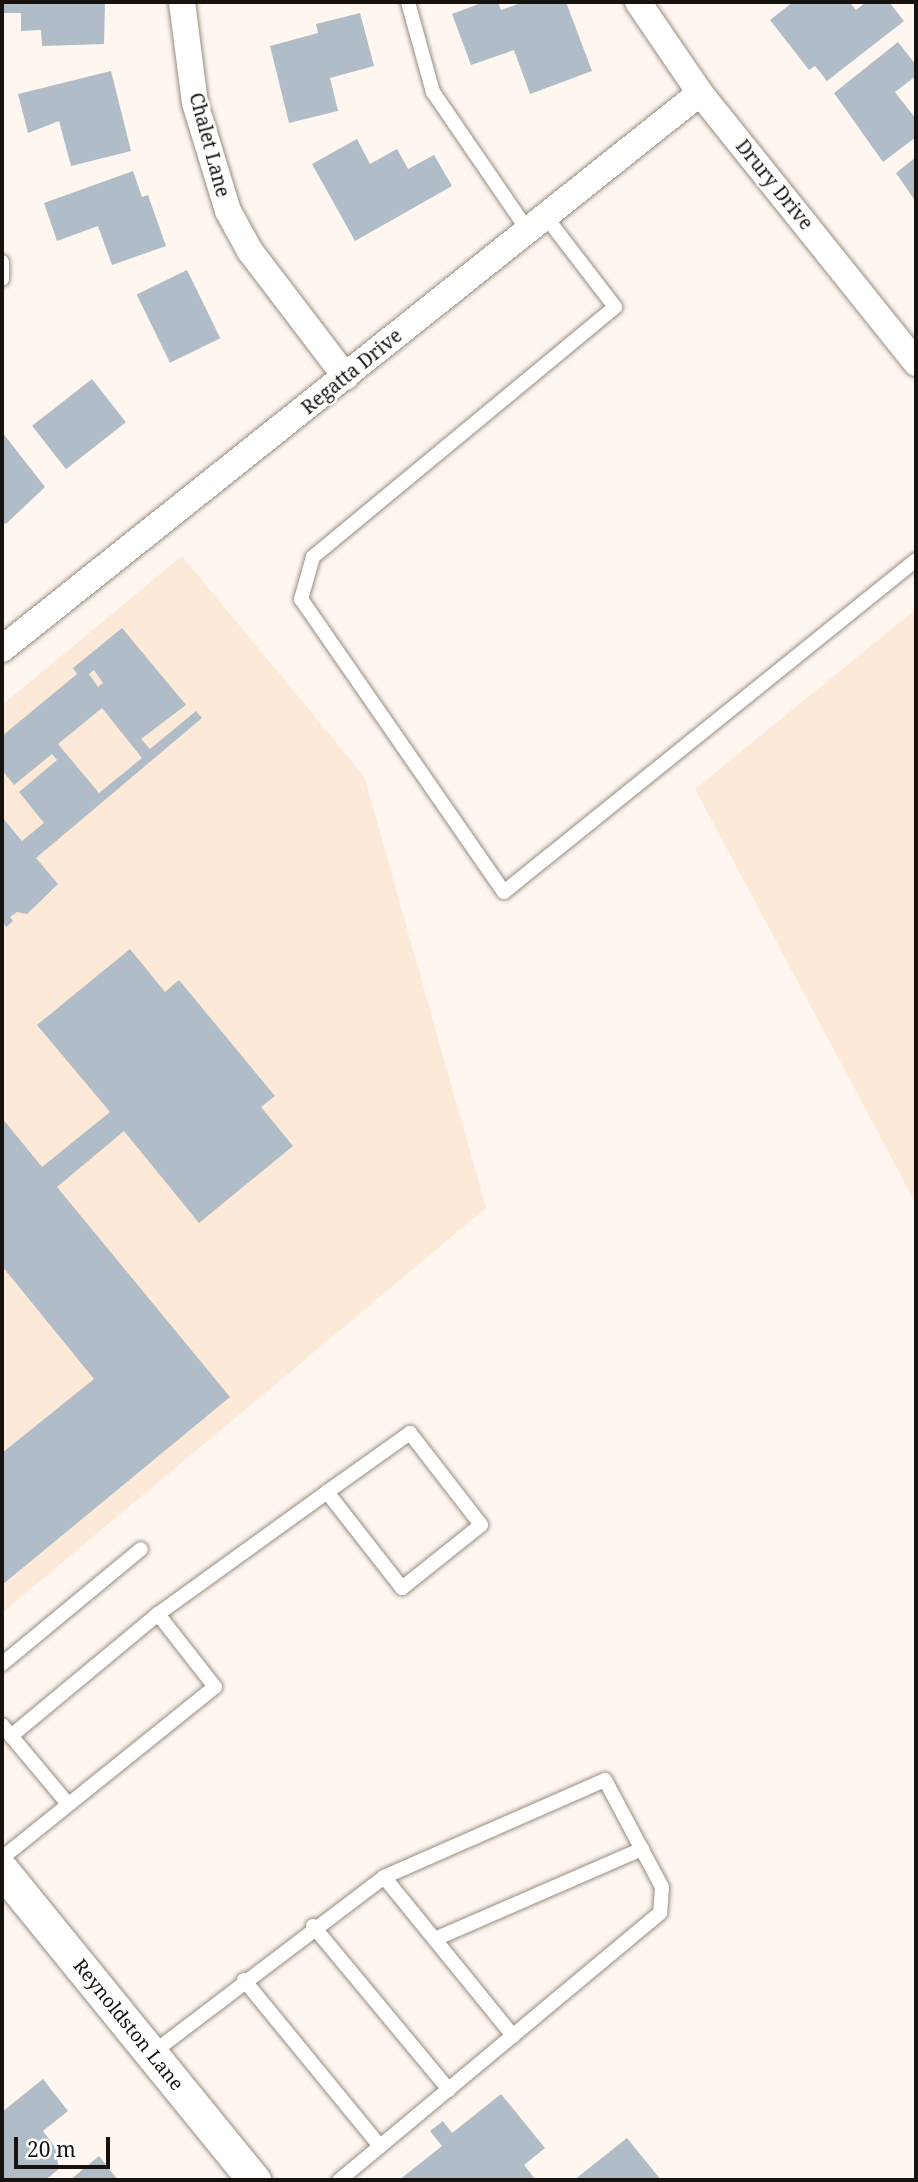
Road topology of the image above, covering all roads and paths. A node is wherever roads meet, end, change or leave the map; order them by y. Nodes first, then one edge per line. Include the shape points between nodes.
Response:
1 (182, 2) edge
2 (408, 2) edge
3 (638, 2) edge
4 (700, 93) junction
5 (537, 224) junction
6 (2, 262) edge
7 (2, 279) edge
8 (916, 363) edge
9 (346, 377) junction
10 (916, 560) edge
11 (2, 649) edge
12 (327, 1492) junction
13 (141, 1549) dead end
14 (158, 1614) junction
15 (2, 1664) edge
16 (6, 1731) edge
17 (68, 1804) junction
18 (642, 1850) junction
19 (2, 1858) edge
20 (2, 1870) edge
21 (384, 1877) junction
22 (313, 1926) junction
23 (435, 1939) junction
24 (244, 1980) junction
25 (513, 2036) junction
26 (151, 2054) junction
27 (449, 2090) junction
28 (380, 2146) junction
29 (254, 2180) edge
30 (339, 2180) edge

1 - 9 street, Chalet Lane via 195,103 228,211 250,251
2 - 5 lane via 433,92
3 - 4 street, Drury Drive
4 - 5 street, Regatta Drive
4 - 8 street, Drury Drive
5 - 9 street, Regatta Drive
5 - 10 lane via 615,307 313,557 301,599 504,892
6 - 7 lane
9 - 11 street, Regatta Drive
12 - 12 lane via 410,1433 481,1525 402,1588
12 - 14 lane
13 - 15 lane
14 - 16 lane
14 - 17 lane via 215,1687
16 - 17 lane
17 - 19 lane
18 - 21 lane via 605,1780
18 - 23 lane
18 - 25 lane via 662,1887 660,1913
20 - 26 street, Reynoldston Lane
21 - 22 lane
21 - 23 lane
22 - 24 lane
22 - 27 lane
23 - 25 lane
24 - 26 lane
24 - 28 lane
25 - 27 lane
26 - 29 street, Reynoldston Lane
27 - 28 lane
28 - 30 lane

